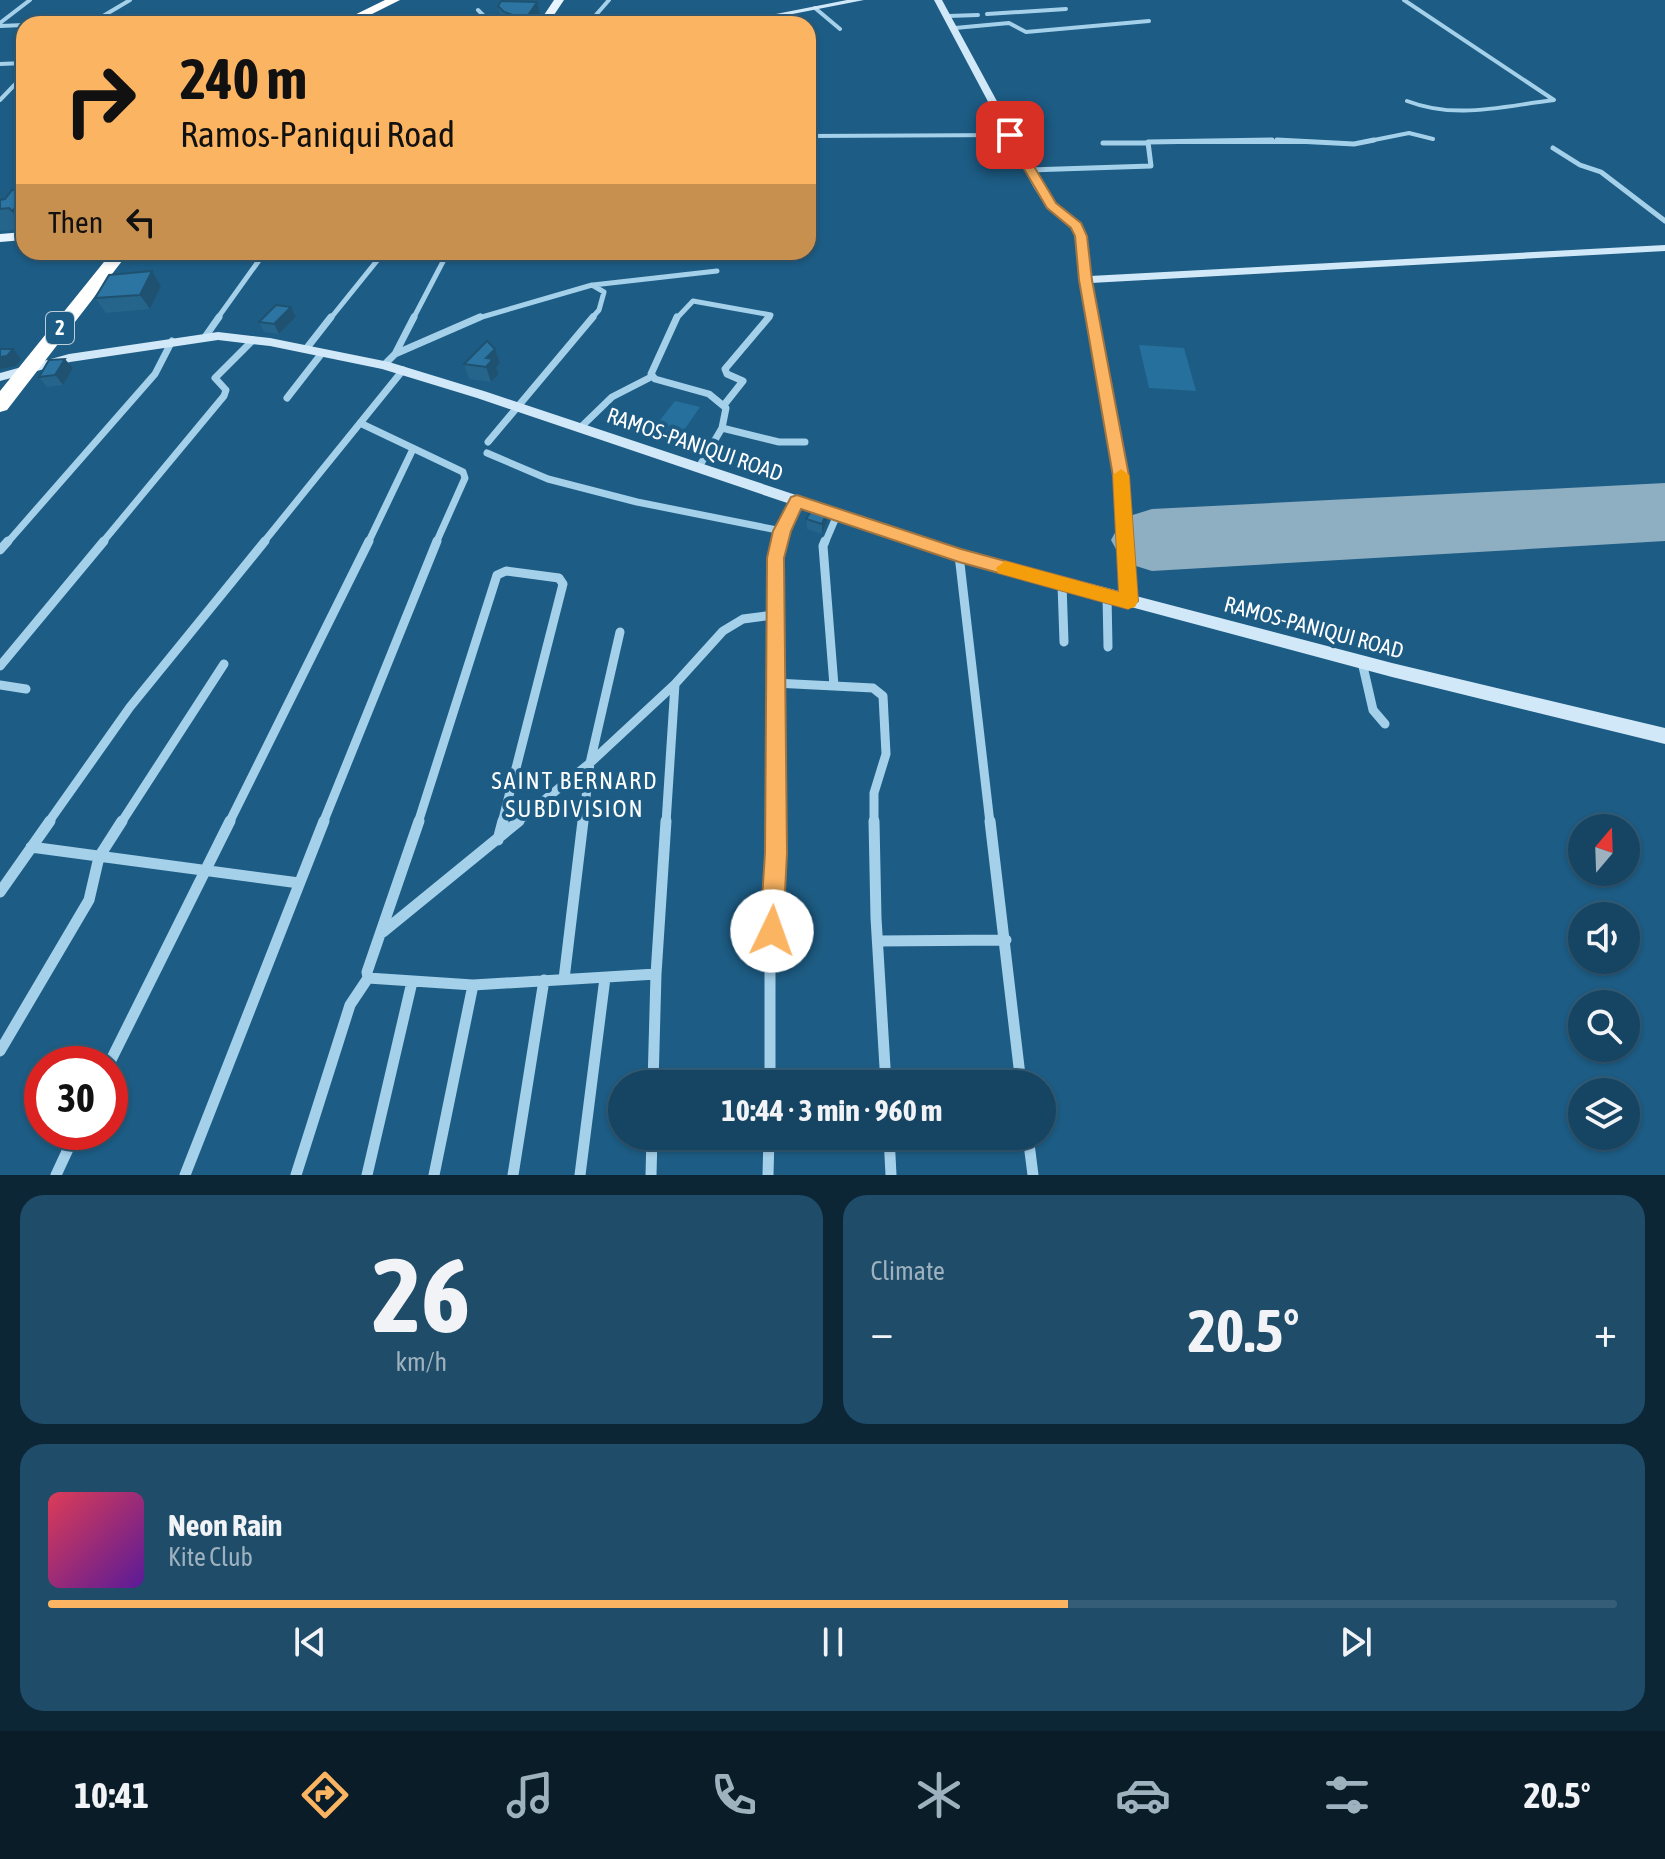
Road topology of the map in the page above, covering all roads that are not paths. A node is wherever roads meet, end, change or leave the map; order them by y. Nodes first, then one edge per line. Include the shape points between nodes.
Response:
1 (30, 0) edge
2 (130, 0) edge
3 (394, 0) edge
4 (609, 0) edge
5 (860, 0) edge
6 (938, 0) edge
7 (1404, 0) edge
8 (815, 8) junction
9 (1066, 9) dead end
10 (478, 10) dead end
11 (987, 14) dead end
12 (978, 15) dead end
13 (104, 16) edge
14 (359, 16) edge
15 (484, 16) edge
16 (595, 16) edge
17 (772, 16) edge
18 (1149, 21) dead end
19 (952, 22) junction
20 (0, 24) edge
21 (840, 29) dead end
22 (16, 83) edge
23 (0, 100) edge
24 (1407, 101) dead end
25 (1010, 135) junction
26 (816, 136) edge
27 (1433, 139) dead end
28 (1103, 143) dead end
29 (1147, 143) junction
30 (1553, 148) dead end
31 (1029, 170) junction
32 (1665, 221) edge
33 (1665, 248) edge
34 (115, 260) edge
35 (259, 260) edge
36 (378, 260) edge
37 (444, 260) edge
38 (717, 271) dead end
39 (1085, 280) junction
40 (592, 285) junction
41 (205, 337) junction
42 (253, 340) junction
43 (172, 341) junction
44 (306, 349) junction
45 (322, 353) junction
46 (389, 360) junction
47 (30, 367) junction
48 (403, 370) junction
49 (0, 377) edge
50 (651, 377) junction
51 (287, 398) dead end
52 (0, 405) edge
53 (724, 405) junction
54 (518, 408) junction
55 (360, 423) junction
56 (580, 428) junction
57 (722, 428) junction
58 (488, 442) dead end
59 (805, 442) dead end
60 (413, 449) junction
61 (487, 453) dead end
62 (699, 467) junction
63 (797, 501) junction
64 (837, 515) junction
65 (782, 531) junction
66 (0, 550) edge
67 (959, 555) junction
68 (1062, 584) junction
69 (1107, 595) junction
70 (1128, 601) junction
71 (773, 615) junction
72 (620, 632) dead end
73 (1064, 642) dead end
74 (1108, 647) dead end
75 (1362, 661) junction
76 (224, 664) dead end
77 (0, 666) edge
78 (775, 683) junction
79 (675, 684) junction
80 (0, 685) edge
81 (834, 686) junction
82 (26, 689) dead end
83 (1385, 724) dead end
84 (1665, 736) edge
85 (590, 763) junction
86 (498, 840) junction
87 (31, 847) junction
88 (99, 857) junction
89 (202, 872) junction
90 (299, 883) junction
91 (0, 892) edge
92 (382, 932) junction
93 (1006, 940) junction
94 (878, 941) junction
95 (656, 974) junction
96 (368, 978) junction
97 (605, 978) junction
98 (564, 979) junction
99 (544, 980) junction
100 (412, 982) junction
101 (473, 985) junction
102 (118, 1046) edge
103 (0, 1051) edge
104 (653, 1070) edge
105 (770, 1070) edge
106 (885, 1070) edge
107 (1020, 1070) edge
108 (68, 1150) edge
109 (652, 1150) edge
110 (769, 1150) edge
111 (890, 1150) edge
112 (1030, 1150) edge
113 (56, 1175) edge
114 (185, 1175) edge
115 (296, 1175) edge
116 (367, 1175) edge
117 (434, 1175) edge
118 (513, 1175) edge
119 (580, 1175) edge
120 (651, 1175) edge
121 (768, 1175) edge
122 (891, 1175) edge
123 (1033, 1175) edge

1 - 20 street
2 - 13 street
3 - 14 highway
4 - 16 street
5 - 8 street
6 - 19 street
7 - 24 street via 1554,100 1451,113
8 - 17 street
8 - 21 street
9 - 11 street
10 - 15 street
12 - 19 street
18 - 19 street via 1026,32 1009,23
19 - 25 street
22 - 23 street
25 - 26 street
25 - 31 street
27 - 29 street via 1406,133 1354,144
28 - 29 street
29 - 31 street via 1149,166
30 - 32 street via 1574,163 1601,172
31 - 39 street via 1051,206 1079,230
33 - 39 street
34 - 47 highway, 2
35 - 41 street
36 - 44 street
37 - 46 street
38 - 40 street
39 - 70 street via 1121,476
40 - 46 street via 483,316
40 - 54 street via 604,292 599,310
41 - 42 street, RAMOS-PANIQUI ROAD
41 - 43 street, RAMOS-PANIQUI ROAD
42 - 44 street, RAMOS-PANIQUI ROAD
42 - 77 street via 215,378 226,390 224,396
43 - 47 street, RAMOS-PANIQUI ROAD
43 - 66 street via 155,374
44 - 45 street, RAMOS-PANIQUI ROAD
45 - 46 street, RAMOS-PANIQUI ROAD
45 - 51 street
46 - 48 street, RAMOS-PANIQUI ROAD
47 - 49 street, RAMOS-PANIQUI ROAD
47 - 52 highway, 2
48 - 54 street, RAMOS-PANIQUI ROAD
48 - 55 street
50 - 53 street via 709,394
50 - 53 street via 663,340 689,302 769,314 725,369 743,381
50 - 56 street via 612,397
53 - 57 street
54 - 56 street, RAMOS-PANIQUI ROAD
54 - 58 street
55 - 60 street
55 - 87 street via 130,707
56 - 62 street, RAMOS-PANIQUI ROAD
57 - 59 street via 779,442
57 - 62 street
60 - 89 street
60 - 90 street via 463,472 465,478
61 - 65 street via 548,479
62 - 63 street, RAMOS-PANIQUI ROAD
63 - 64 street, RAMOS-PANIQUI ROAD
63 - 65 street
64 - 67 street, RAMOS-PANIQUI ROAD
64 - 81 street via 823,546
65 - 71 street via 775,558
67 - 68 street, RAMOS-PANIQUI ROAD
67 - 93 street
68 - 69 street, RAMOS-PANIQUI ROAD
68 - 73 street
69 - 70 street, RAMOS-PANIQUI ROAD
69 - 74 street
70 - 75 street, RAMOS-PANIQUI ROAD
71 - 78 street
71 - 79 street via 732,624
72 - 85 street
75 - 83 street via 1373,710
75 - 84 street, RAMOS-PANIQUI ROAD
76 - 88 street
78 - 81 street
78 - 105 street
79 - 85 street
79 - 95 street
80 - 82 street
81 - 94 street via 873,688 883,696 886,754 874,793
85 - 86 street
85 - 98 street
86 - 92 street
86 - 92 street via 563,584 559,578 506,571 497,575
87 - 88 street
87 - 91 street
88 - 89 street
88 - 103 street via 89,900
89 - 90 street
89 - 102 street
90 - 114 street
92 - 96 street
93 - 94 street
93 - 107 street
94 - 106 street
95 - 97 street
95 - 104 street
96 - 100 street
96 - 115 street via 350,1005
97 - 98 street
97 - 119 street
98 - 99 street
99 - 101 street
99 - 118 street
100 - 101 street
100 - 116 street
101 - 117 street
108 - 113 street
109 - 120 street
110 - 121 street
111 - 122 street
112 - 123 street

